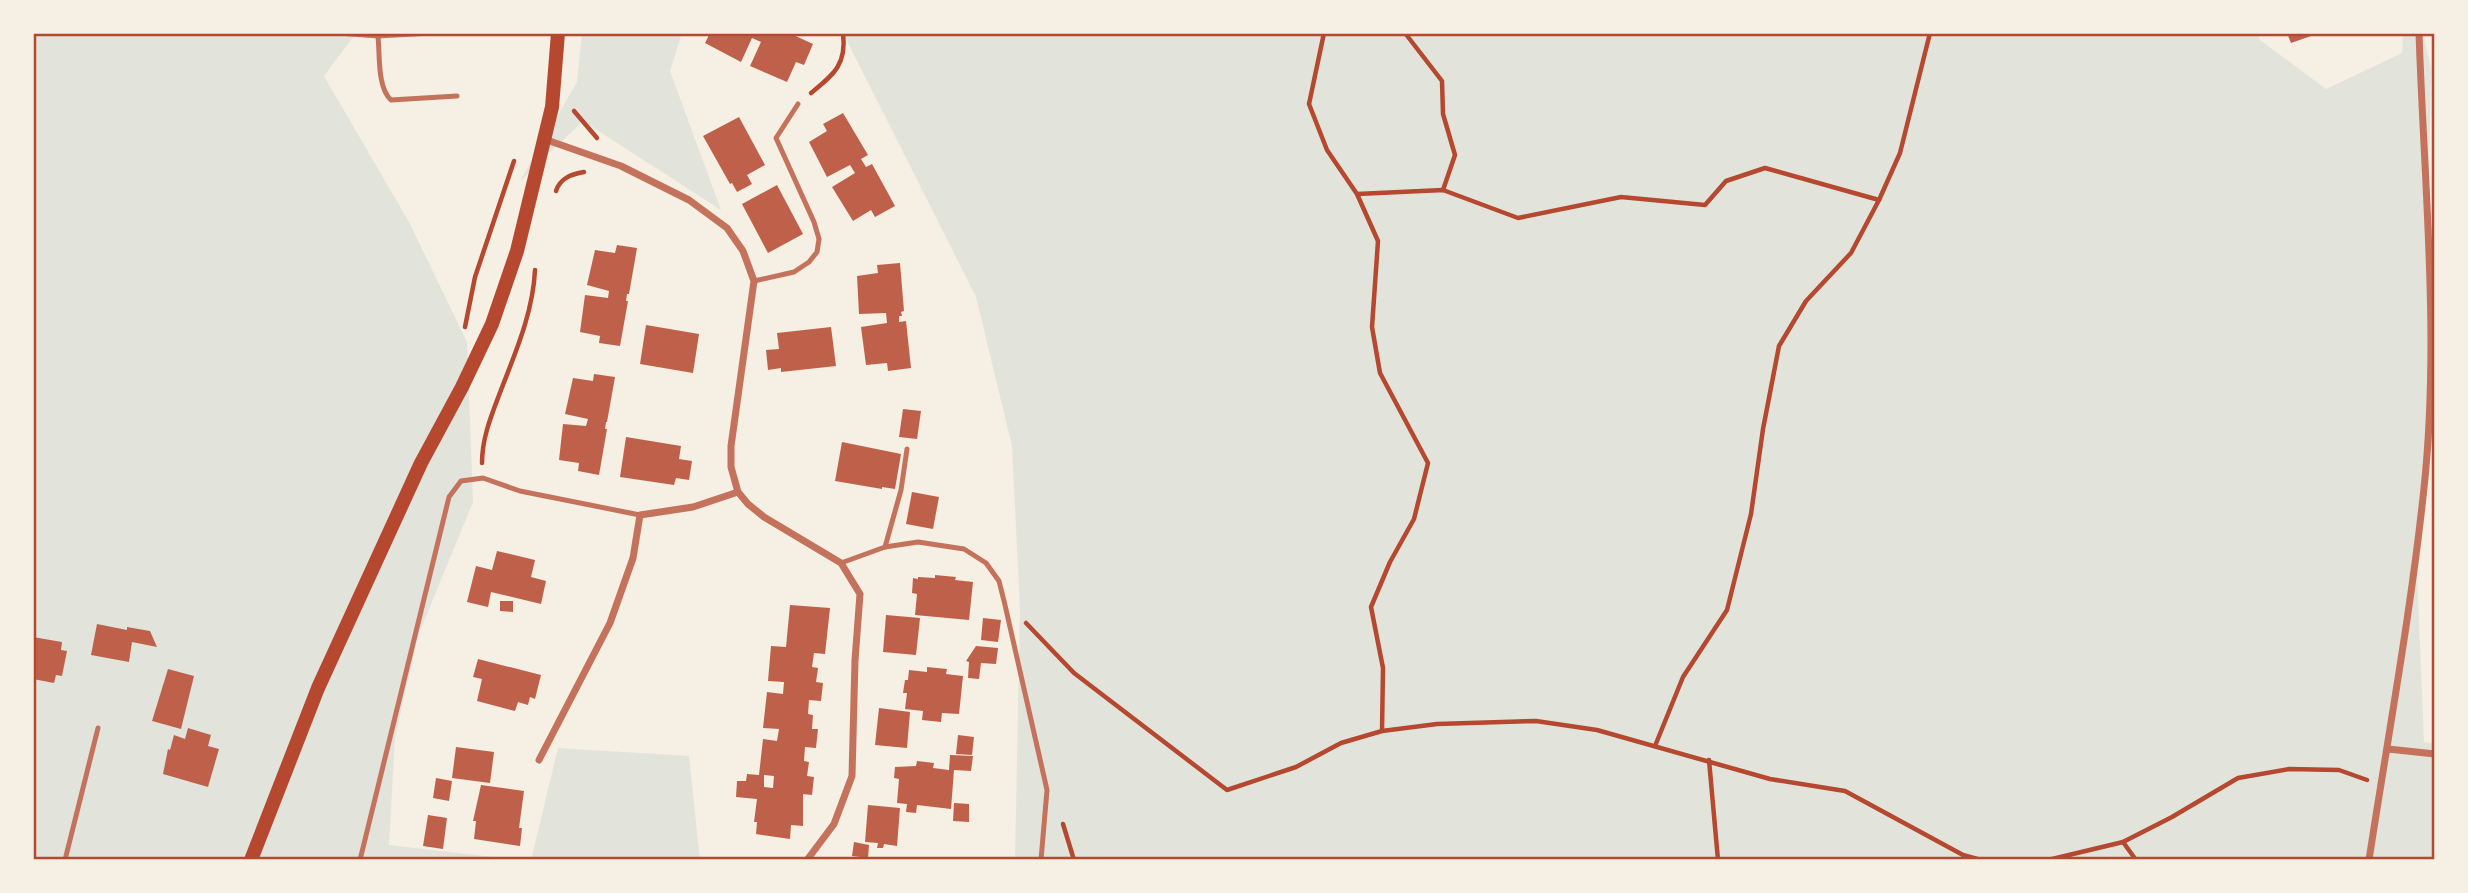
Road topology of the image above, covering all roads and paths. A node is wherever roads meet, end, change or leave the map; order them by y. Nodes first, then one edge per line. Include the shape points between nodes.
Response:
1 (338, 33) edge
2 (431, 33) edge
3 (558, 33) edge
4 (843, 33) edge
5 (1324, 33) edge
6 (1405, 33) edge
7 (2419, 33) edge
8 (1927, 35) edge
9 (378, 36) junction
10 (457, 96) dead end
11 (798, 104) joint
12 (552, 107) junction
13 (544, 139) junction
14 (591, 155) junction
15 (515, 160) dead end
16 (1443, 190) junction
17 (1357, 194) junction
18 (554, 199) dead end
19 (1879, 200) junction
20 (535, 262) dead end
21 (754, 281) junction
22 (463, 334) dead end
23 (907, 449) dead end
24 (483, 478) junction
25 (738, 492) junction
26 (640, 515) junction
27 (886, 547) junction
28 (841, 563) junction
29 (1005, 605) junction
30 (98, 728) dead end
31 (1382, 731) junction
32 (1655, 746) junction
33 (2388, 749) junction
34 (2435, 754) edge
35 (539, 760) dead end
36 (1709, 760) junction
37 (2381, 785) junction
38 (2123, 842) junction
39 (65, 860) edge
40 (251, 860) edge
41 (360, 860) edge
42 (807, 860) edge
43 (1041, 860) edge
44 (1718, 860) edge
45 (1981, 860) edge
46 (2048, 860) edge
47 (2136, 860) edge
48 (2369, 860) edge

1 - 9 lane
2 - 9 lane
3 - 12 main road
4 - 11 path via 835,74
5 - 17 path via 1309,104 1327,150
6 - 16 path via 1442,81 1443,114 1455,155
7 - 33 street via 2432,335 2424,487
8 - 19 path via 1900,153
9 - 10 lane via 385,95 391,100
11 - 21 lane via 776,138 814,222 817,252 794,272
12 - 13 main road
12 - 14 path via 573,110 597,137
13 - 14 street
13 - 40 main road via 517,251 492,324 421,463 318,688
14 - 18 path via 585,172 569,175
14 - 21 street via 689,200 727,228 743,251
15 - 22 path via 475,277
16 - 17 path
16 - 19 path via 1518,218 1621,197 1705,205 1726,181 1765,168
17 - 31 path via 1378,241 1372,327 1380,373 1428,463 1414,519 1371,607 1383,668
19 - 32 path via 1851,253 1806,301 1779,346 1751,514 1727,610 1683,677
20 - 24 path via 534,292 487,425
21 - 25 street via 731,446
23 - 27 lane
24 - 26 lane via 520,491
24 - 41 lane via 461,481 449,497
25 - 26 street via 693,507
25 - 28 street via 764,517
26 - 35 street via 633,558 610,623
27 - 28 lane
27 - 29 lane via 918,542 964,549 986,563 999,581
28 - 42 street via 860,594 852,776 834,824
29 - 31 path via 1074,673 1227,790
29 - 43 lane via 1047,790
30 - 39 lane
31 - 32 path via 1536,721 1597,730
32 - 36 path
33 - 34 street
33 - 37 street
36 - 44 path
36 - 45 path via 1770,779 1845,791
37 - 38 path via 2339,770 2289,769 2238,778
37 - 48 street
38 - 46 path
38 - 47 path

